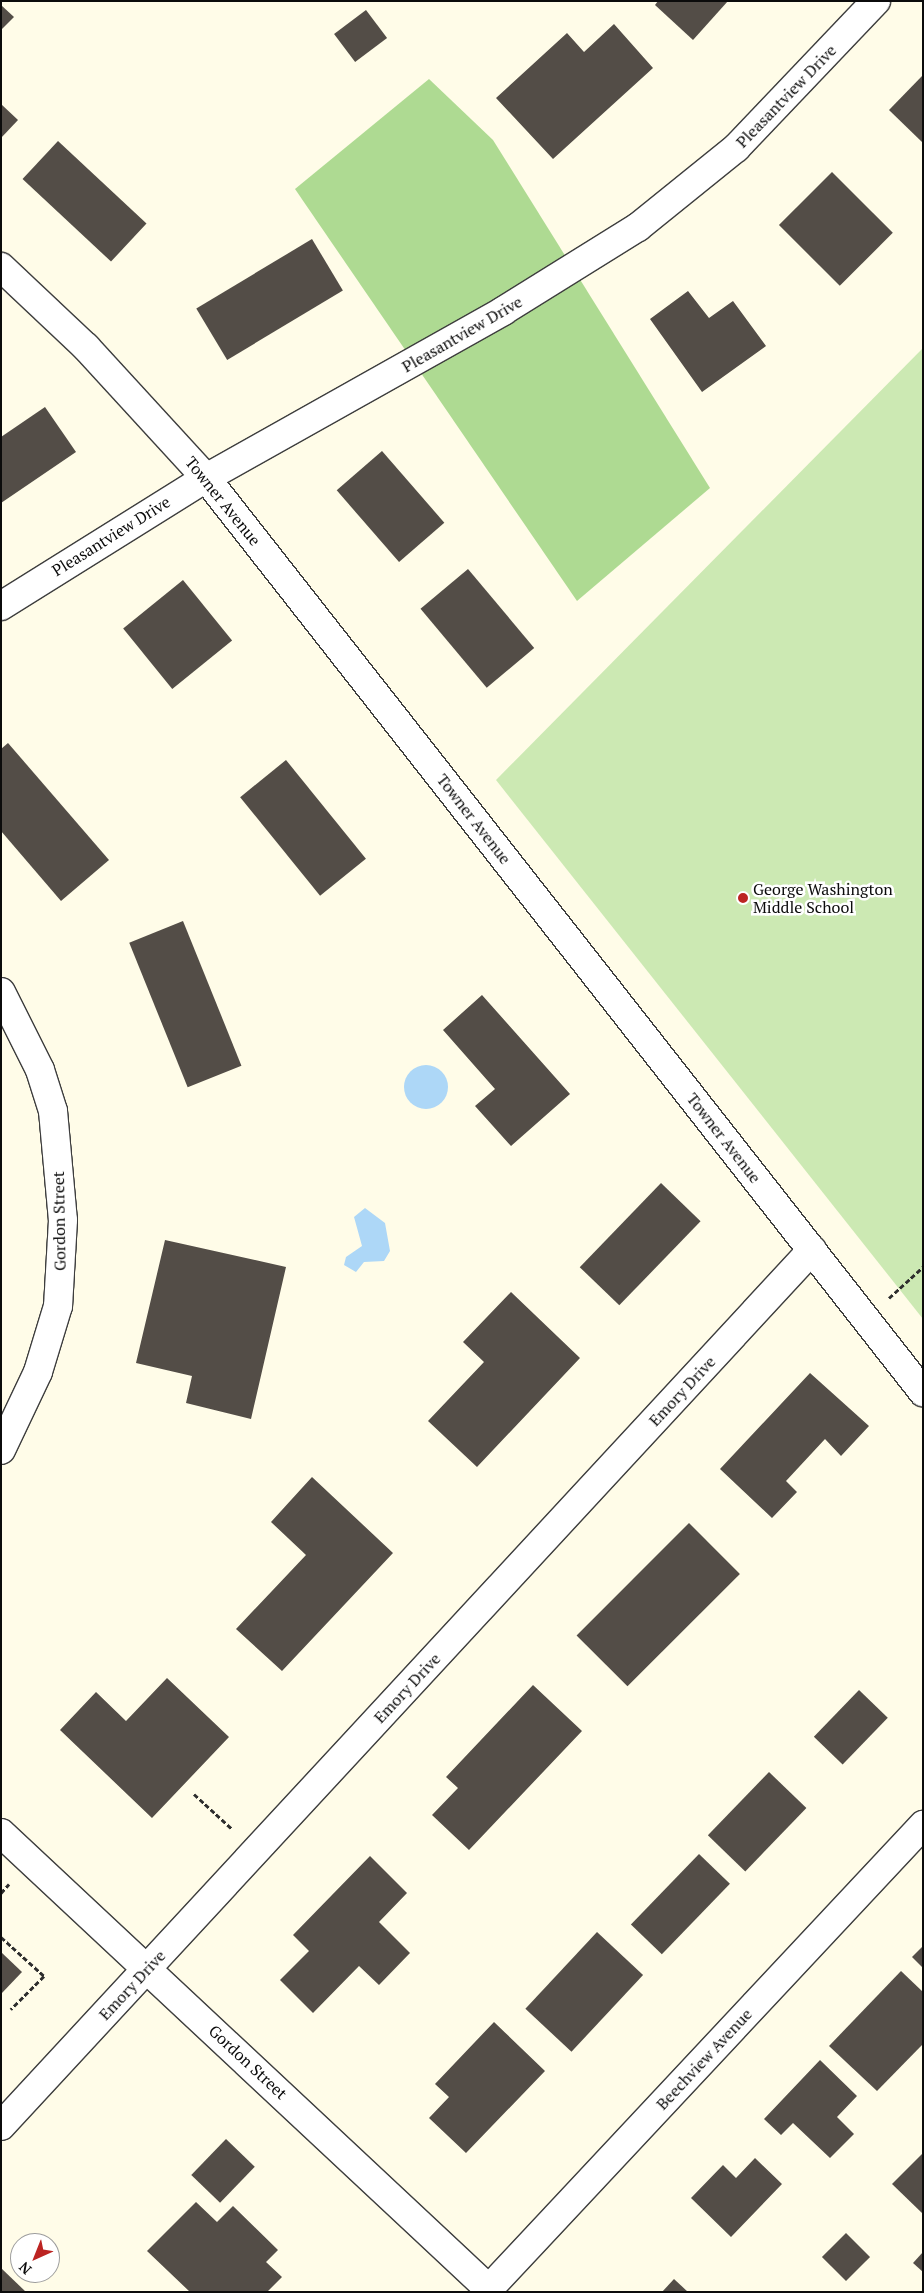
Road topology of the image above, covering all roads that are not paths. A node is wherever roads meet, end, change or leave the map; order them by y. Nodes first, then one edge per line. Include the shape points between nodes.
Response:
1 (876, 1) edge
2 (1, 267) edge
3 (206, 478) junction
4 (1, 606) edge
5 (1, 992) edge
6 (812, 1250) junction
7 (923, 1392) edge
8 (1, 1450) edge
9 (923, 1826) edge
10 (1, 1833) edge
11 (148, 1968) junction
12 (1, 2126) edge
13 (489, 2291) edge

1 - 3 street, Pleasantview Drive via 736,148 638,227 502,311
2 - 3 street, Towner Avenue via 86,347
3 - 4 street, Pleasantview Drive
3 - 6 street, Towner Avenue
5 - 8 street, Gordon Street via 40,1070 53,1111 63,1220 58,1306 34,1382
6 - 7 street, Towner Avenue
6 - 11 street, Emory Drive
9 - 13 street, Beechview Avenue
10 - 11 street, Gordon Street
11 - 12 street, Emory Drive
11 - 13 street, Gordon Street

